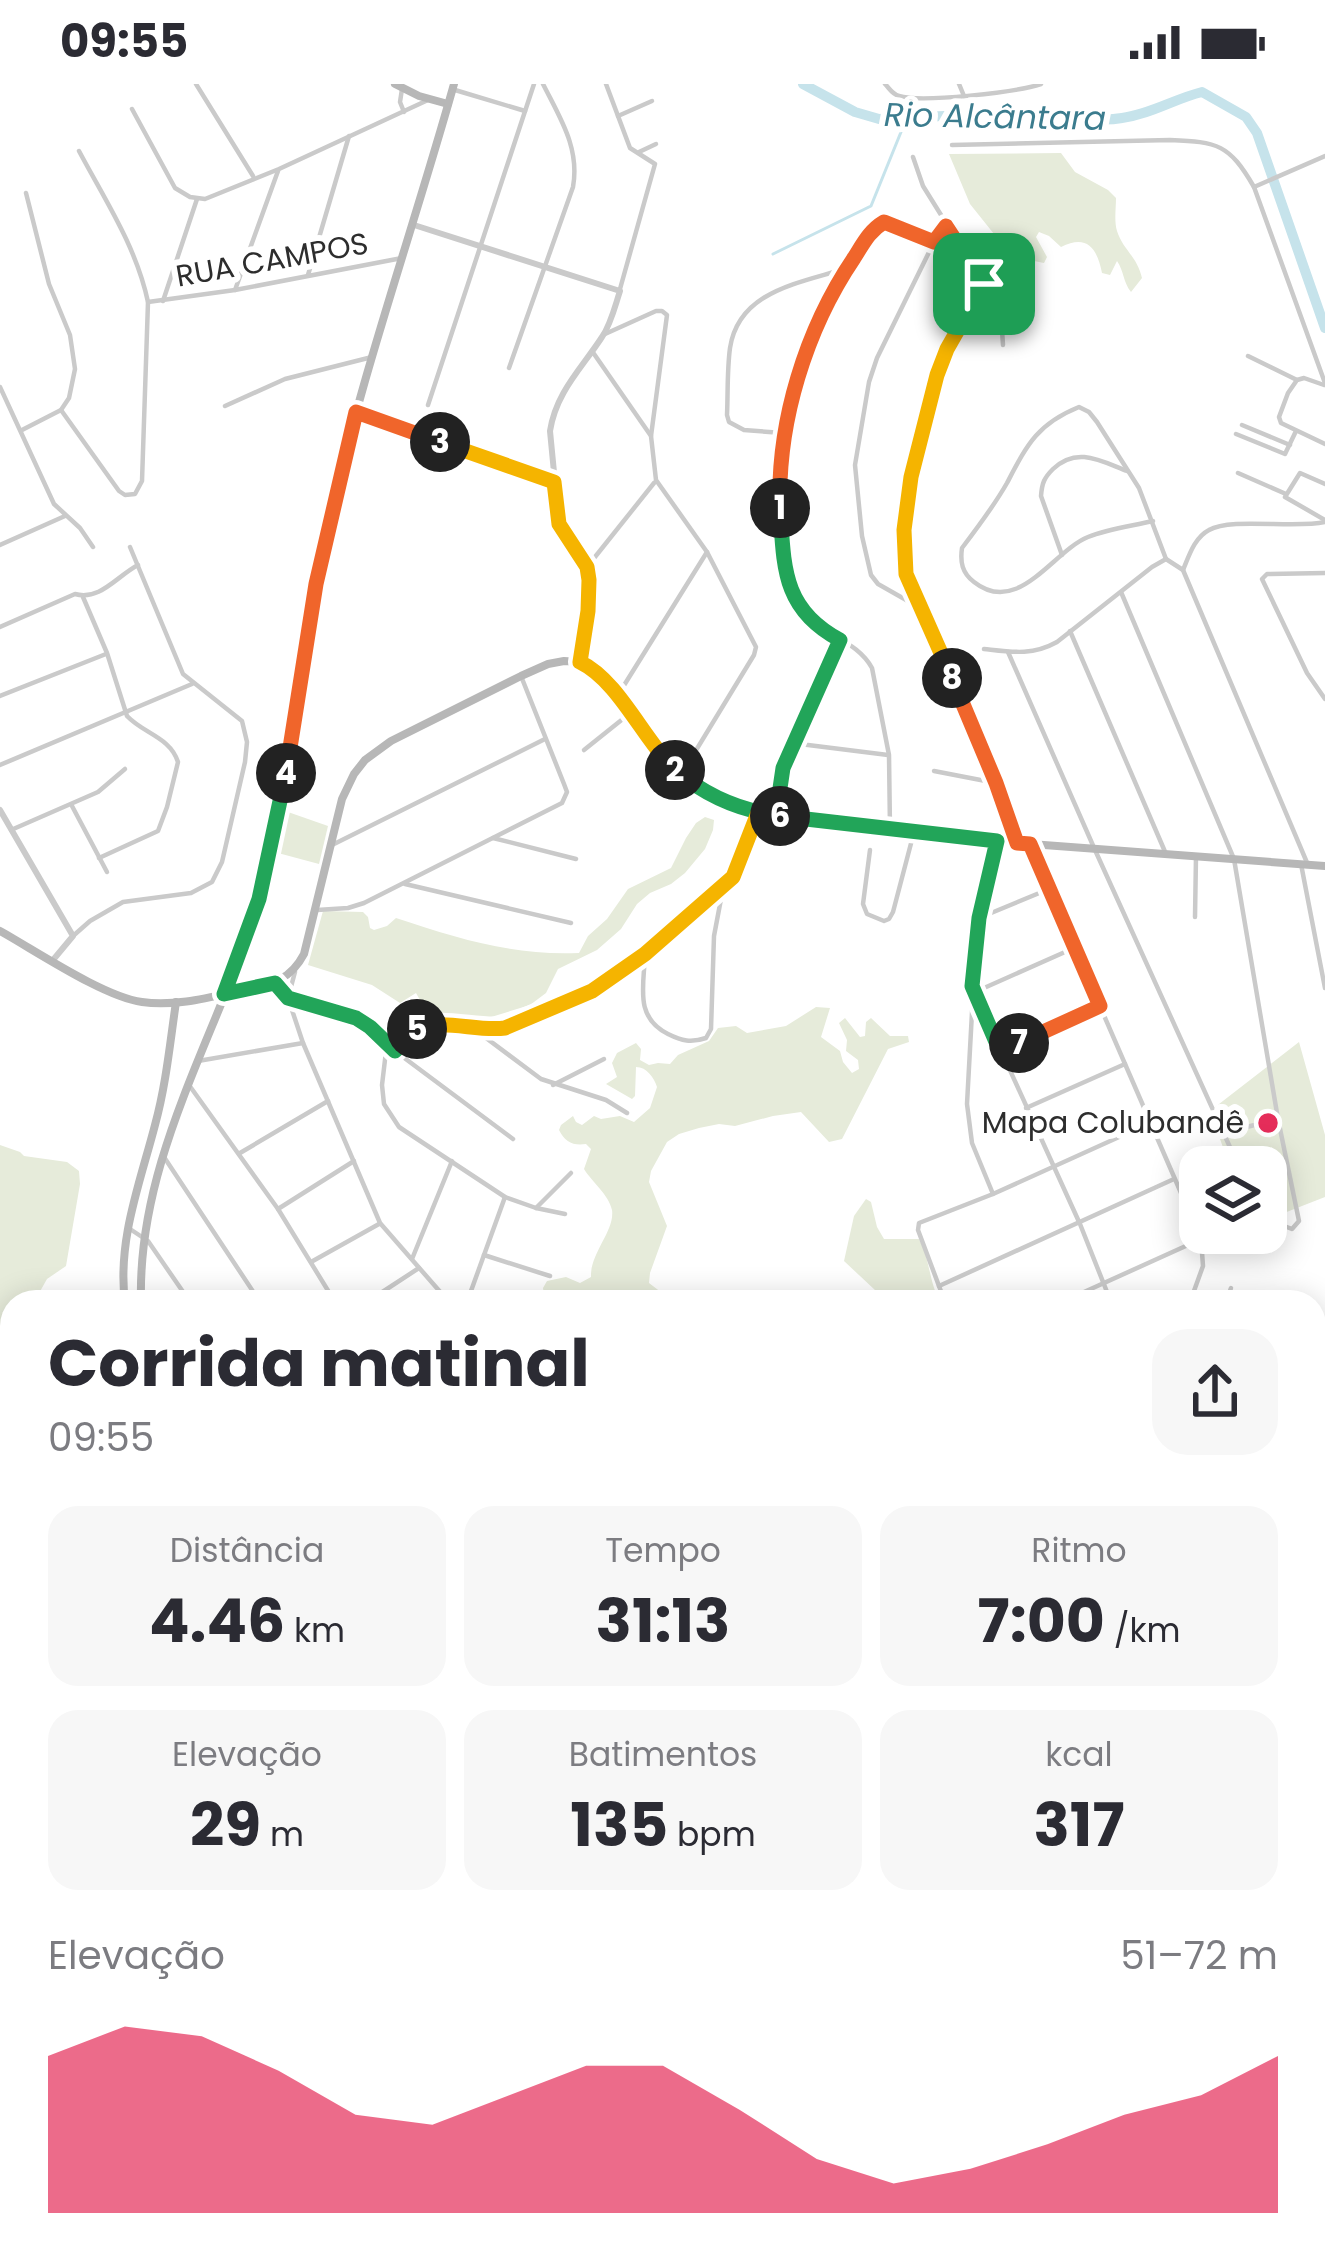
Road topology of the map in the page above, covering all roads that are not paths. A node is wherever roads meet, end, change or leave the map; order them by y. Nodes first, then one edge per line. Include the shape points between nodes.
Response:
1 (196, 84) edge
2 (534, 84) edge
3 (543, 84) edge
4 (606, 84) edge
5 (885, 84) edge
6 (959, 84) edge
7 (1041, 84) edge
8 (398, 86) edge
9 (1029, 86) edge
10 (453, 87) edge
11 (964, 96) junction
12 (428, 100) junction
13 (652, 101) dead end
14 (448, 104) junction
15 (132, 110) dead end
16 (525, 111) junction
17 (404, 112) junction
18 (618, 116) junction
19 (349, 136) junction
20 (656, 145) dead end
21 (952, 145) dead end
22 (79, 151) dead end
23 (636, 153) junction
24 (1325, 156) edge
25 (913, 157) dead end
26 (279, 169) junction
27 (254, 178) junction
28 (1256, 186) junction
29 (26, 193) dead end
30 (197, 199) junction
31 (414, 225) junction
32 (946, 226) junction
33 (934, 242) junction
34 (480, 247) junction
35 (404, 257) junction
36 (543, 267) junction
37 (847, 268) junction
38 (308, 275) junction
39 (235, 290) junction
40 (982, 290) junction
41 (620, 291) junction
42 (164, 301) junction
43 (148, 302) junction
44 (605, 334) junction
45 (1003, 345) dead end
46 (592, 350) junction
47 (1248, 356) dead end
48 (372, 357) junction
49 (508, 368) dead end
50 (1297, 380) junction
51 (1325, 384) edge
52 (0, 387) edge
53 (428, 405) dead end
54 (225, 406) dead end
55 (61, 410) junction
56 (356, 412) junction
57 (1241, 425) dead end
58 (22, 430) junction
59 (1296, 431) junction
60 (785, 434) junction
61 (1237, 434) dead end
62 (652, 436) junction
63 (1325, 444) edge
64 (1290, 445) junction
65 (1128, 471) junction
66 (1238, 473) dead end
67 (656, 481) junction
68 (554, 482) junction
69 (1325, 484) edge
70 (1286, 494) junction
71 (65, 516) junction
72 (1153, 521) junction
73 (1325, 521) edge
74 (0, 545) edge
75 (92, 547) dead end
76 (130, 547) dead end
77 (707, 552) junction
78 (1062, 555) junction
79 (1166, 560) junction
80 (138, 565) junction
81 (587, 567) junction
82 (1183, 570) junction
83 (1325, 573) edge
84 (1121, 592) junction
85 (83, 597) junction
86 (924, 611) junction
87 (0, 627) edge
88 (1070, 632) junction
89 (840, 640) junction
90 (984, 649) dead end
91 (1008, 652) junction
92 (107, 653) junction
93 (580, 662) junction
94 (520, 676) junction
95 (192, 684) junction
96 (618, 695) junction
97 (0, 696) edge
98 (1325, 699) edge
99 (125, 712) junction
100 (629, 714) junction
101 (545, 739) junction
102 (792, 743) junction
103 (584, 750) dead end
104 (889, 755) junction
105 (0, 765) edge
106 (125, 769) dead end
107 (934, 771) dead end
108 (681, 775) junction
109 (996, 783) junction
110 (72, 806) junction
111 (0, 810) edge
112 (758, 813) junction
113 (776, 815) junction
114 (890, 829) junction
115 (11, 830) junction
116 (914, 832) junction
117 (493, 838) junction
118 (997, 841) junction
119 (1017, 843) junction
120 (1030, 844) junction
121 (332, 845) junction
122 (870, 850) dead end
123 (1095, 850) junction
124 (1166, 854) junction
125 (1196, 856) junction
126 (99, 858) junction
127 (576, 859) dead end
128 (1234, 859) junction
129 (1305, 864) junction
130 (1325, 866) edge
131 (107, 872) dead end
132 (733, 877) junction
133 (405, 884) junction
134 (1049, 889) junction
135 (317, 910) junction
136 (1195, 917) dead end
137 (979, 918) junction
138 (572, 923) dead end
139 (1316, 930) junction
140 (0, 931) edge
141 (1325, 931) edge
142 (73, 935) junction
143 (1074, 948) junction
144 (645, 954) junction
145 (52, 960) junction
146 (297, 967) junction
147 (275, 983) junction
148 (1325, 988) edge
149 (973, 989) junction
150 (224, 994) junction
151 (288, 998) junction
152 (176, 1002) junction
153 (1100, 1006) junction
154 (475, 1029) junction
155 (303, 1042) junction
156 (387, 1043) junction
157 (395, 1051) junction
158 (1000, 1051) junction
159 (604, 1059) dead end
160 (198, 1061) junction
161 (1125, 1064) junction
162 (189, 1084) junction
163 (553, 1085) junction
164 (328, 1100) junction
165 (1026, 1108) junction
166 (627, 1113) dead end
167 (1278, 1119) junction
168 (1150, 1123) junction
169 (1224, 1133) junction
170 (513, 1139) dead end
171 (1230, 1146) edge
172 (1284, 1146) edge
173 (240, 1154) junction
174 (163, 1156) junction
175 (354, 1161) junction
176 (452, 1161) junction
177 (1287, 1162) edge
178 (1052, 1167) junction
179 (571, 1173) dead end
180 (1174, 1179) junction
181 (1179, 1190) edge
182 (993, 1194) junction
183 (506, 1197) junction
184 (536, 1208) junction
185 (278, 1209) junction
186 (565, 1214) dead end
187 (380, 1222) junction
188 (1080, 1224) junction
189 (1287, 1227) edge
190 (128, 1228) junction
191 (143, 1236) junction
192 (1179, 1249) edge
193 (1202, 1254) edge
194 (484, 1255) junction
195 (412, 1259) junction
196 (310, 1262) junction
197 (419, 1268) junction
198 (550, 1276) dead end
199 (1103, 1284) junction
200 (938, 1286) junction
201 (125, 1290) edge
202 (141, 1290) edge
203 (181, 1290) edge
204 (252, 1290) edge
205 (328, 1290) edge
206 (385, 1290) edge
207 (438, 1290) edge
208 (471, 1290) edge
209 (940, 1290) edge
210 (1089, 1290) edge
211 (1106, 1290) edge
212 (1194, 1290) edge

1 - 27 street
2 - 16 street
3 - 36 street via 571,140 576,171
4 - 18 street
5 - 11 street via 899,96
6 - 11 street
7 - 9 street
8 - 12 main road
8 - 17 street
9 - 11 street
10 - 14 main road
10 - 16 street
12 - 14 main road
12 - 17 street
13 - 18 street
14 - 31 main road
15 - 30 street via 170,181
16 - 34 street
17 - 19 street
18 - 23 street
19 - 26 street
19 - 38 street
20 - 23 street
21 - 28 street via 1201,141 1234,155
22 - 43 street via 125,234
23 - 41 street via 655,168
24 - 28 street
25 - 32 street
26 - 27 street
26 - 39 street
27 - 30 street
28 - 51 street
29 - 55 street via 74,350 73,386
30 - 42 street
31 - 34 street
31 - 35 main road
32 - 33 street
32 - 40 street via 980,274
33 - 37 street via 884,222
33 - 86 street via 877,358 856,465 871,575
34 - 36 street
34 - 53 street
35 - 38 street, RUA CAMPOS
35 - 48 main road
36 - 41 street
36 - 49 street
37 - 60 street via 811,336
37 - 60 street via 771,292 748,309 734,335 729,422
38 - 39 street, RUA CAMPOS
39 - 42 street, RUA CAMPOS
40 - 45 street via 1008,304
40 - 86 street via 937,375 911,477 904,554
41 - 44 street
42 - 43 street, RUA CAMPOS
43 - 55 street via 142,481 135,494 119,491
44 - 46 street
44 - 62 street via 656,311 667,315
46 - 62 street
46 - 68 street via 552,417
47 - 50 street
48 - 54 street via 285,379
48 - 56 main road
50 - 51 street
50 - 59 street via 1279,417
52 - 58 street
55 - 58 street
56 - 68 street
56 - 150 main road via 316,584 264,880
57 - 64 street
58 - 71 street
59 - 63 street
59 - 64 street
60 - 89 street via 779,502 786,575 807,617
61 - 64 street via 1285,454
62 - 67 street
65 - 72 street
65 - 78 street via 1083,455 1046,477 1041,496
65 - 78 street via 1089,412 1072,409 1028,441 960,558 970,579 993,591 1033,580
66 - 70 street
67 - 77 street
67 - 81 street
68 - 81 street via 559,524
69 - 70 street via 1300,473
70 - 73 street
71 - 74 street
71 - 75 street
72 - 78 street via 1088,537
72 - 79 street
73 - 82 street via 1211,528
76 - 80 street
77 - 96 street
77 - 108 street via 756,646
79 - 82 street
79 - 84 street
80 - 85 street
80 - 95 street
81 - 93 street
82 - 129 street
83 - 98 street via 1262,577
84 - 88 street
84 - 128 street
85 - 87 street
85 - 92 street
86 - 109 street
88 - 91 street via 1043,650
88 - 124 street
89 - 102 street
89 - 104 street via 872,668
90 - 91 street
91 - 123 street
92 - 97 street
92 - 99 street
93 - 94 main road
93 - 96 main road
94 - 101 street
94 - 121 main road via 365,760 342,799
95 - 99 street
95 - 142 street via 246,731 217,874 191,893 123,902
96 - 100 main road
99 - 105 street
99 - 126 street via 168,743 177,772 158,831
100 - 103 street
100 - 108 main road
101 - 117 street via 566,798
101 - 121 street
102 - 104 street
102 - 113 street
104 - 114 street
106 - 110 street
107 - 109 street
108 - 112 main road
109 - 119 street
110 - 115 street
110 - 126 street
111 - 115 street
112 - 113 main road
112 - 132 street
113 - 114 main road
114 - 116 main road
115 - 142 street
116 - 118 main road
116 - 122 street via 884,921 863,904
117 - 127 street
117 - 133 street
118 - 119 main road
118 - 137 street
119 - 120 main road
120 - 123 main road
120 - 134 street
121 - 135 main road
123 - 124 main road
123 - 169 street
124 - 125 main road
125 - 128 main road
125 - 136 street
126 - 131 street
128 - 129 main road
128 - 167 street
129 - 130 main road
129 - 139 street
132 - 144 street
132 - 144 street via 717,914 706,1038 685,1041 651,1023
133 - 135 street via 354,906
133 - 138 street
134 - 137 street
134 - 143 street
135 - 146 main road
137 - 149 street
139 - 141 street
139 - 148 street
140 - 145 main road
142 - 145 street
143 - 149 street
143 - 153 street
144 - 154 street via 569,1002 505,1028
145 - 152 main road via 130,1000
146 - 147 main road
146 - 151 street
147 - 150 main road
147 - 151 street
149 - 158 street
149 - 182 street via 968,1127
150 - 152 main road
150 - 160 main road
151 - 155 street
151 - 156 street via 356,1018
152 - 190 main road
153 - 158 street
153 - 161 street
154 - 157 street via 429,1024
154 - 163 street
155 - 160 street
155 - 164 street
156 - 157 street
156 - 176 street via 382,1085 392,1120
157 - 170 street
158 - 165 street
159 - 163 street
160 - 162 main road
161 - 165 street
161 - 168 street
162 - 173 street
162 - 174 main road
163 - 166 street
164 - 173 street
164 - 175 street
165 - 178 street
167 - 169 street
167 - 172 street
168 - 178 street
168 - 180 street
169 - 171 street
173 - 185 street
174 - 191 main road
174 - 204 street
175 - 185 street
175 - 187 street
176 - 183 street
176 - 195 street
177 - 189 street via 1299,1221
178 - 182 street
178 - 188 street
179 - 184 street
180 - 181 street
180 - 188 street
182 - 200 street via 918,1225
183 - 184 street
183 - 194 street
184 - 186 street
185 - 196 street
187 - 195 street
187 - 196 street
188 - 199 street
188 - 200 street
190 - 191 street
190 - 201 main road
191 - 202 main road
191 - 203 street
192 - 199 street
193 - 212 street
194 - 198 street
194 - 208 street
195 - 197 street
196 - 205 street
197 - 206 street
197 - 207 street
199 - 210 street
199 - 211 street
200 - 209 street

